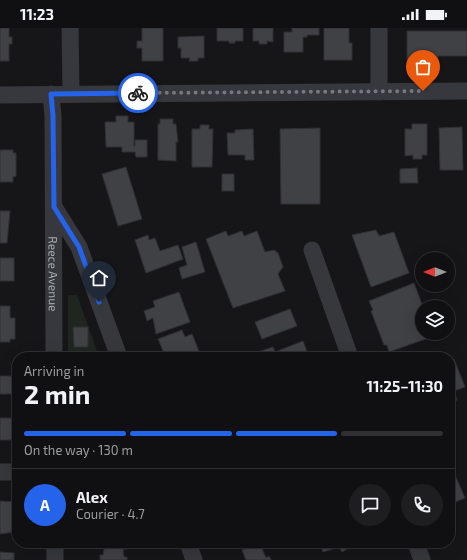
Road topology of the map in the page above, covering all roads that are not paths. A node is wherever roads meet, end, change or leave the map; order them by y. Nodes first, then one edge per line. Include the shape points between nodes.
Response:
1 (70, 28) edge
2 (379, 28) edge
3 (467, 91) edge
4 (379, 92) junction
5 (71, 93) junction
6 (51, 94) junction
7 (0, 95) edge
8 (54, 207) junction
9 (312, 250) dead end
10 (54, 352) edge
11 (117, 352) edge
12 (348, 352) edge
13 (0, 472) edge
14 (12, 472) edge
15 (55, 548) edge
16 (190, 548) edge
17 (418, 548) edge
18 (55, 560) edge
19 (194, 560) edge
20 (422, 560) edge

1 - 5 street
2 - 4 street
3 - 4 street
4 - 5 street
5 - 6 street
6 - 7 street
6 - 8 street, Reece Avenue
8 - 10 street, Reece Avenue
8 - 11 street via 79,247
9 - 12 street
13 - 14 street
15 - 18 street
16 - 19 street
17 - 20 street

